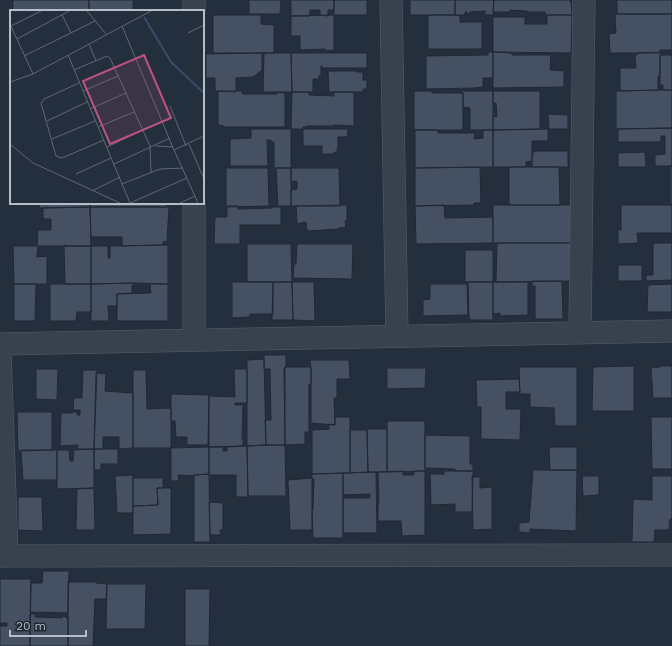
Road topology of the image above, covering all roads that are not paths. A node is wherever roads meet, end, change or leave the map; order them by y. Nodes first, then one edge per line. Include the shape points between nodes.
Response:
1 (391, 0) edge
2 (584, 0) edge
3 (194, 204) edge
4 (672, 331) edge
5 (580, 333) junction
6 (397, 336) junction
7 (194, 340) junction
8 (0, 344) edge
9 (0, 352) edge
10 (4, 556) edge
11 (672, 556) edge

1 - 6 street
2 - 5 street
3 - 7 street
4 - 5 street
5 - 6 street
6 - 7 street
7 - 8 street
9 - 10 street
10 - 11 street

